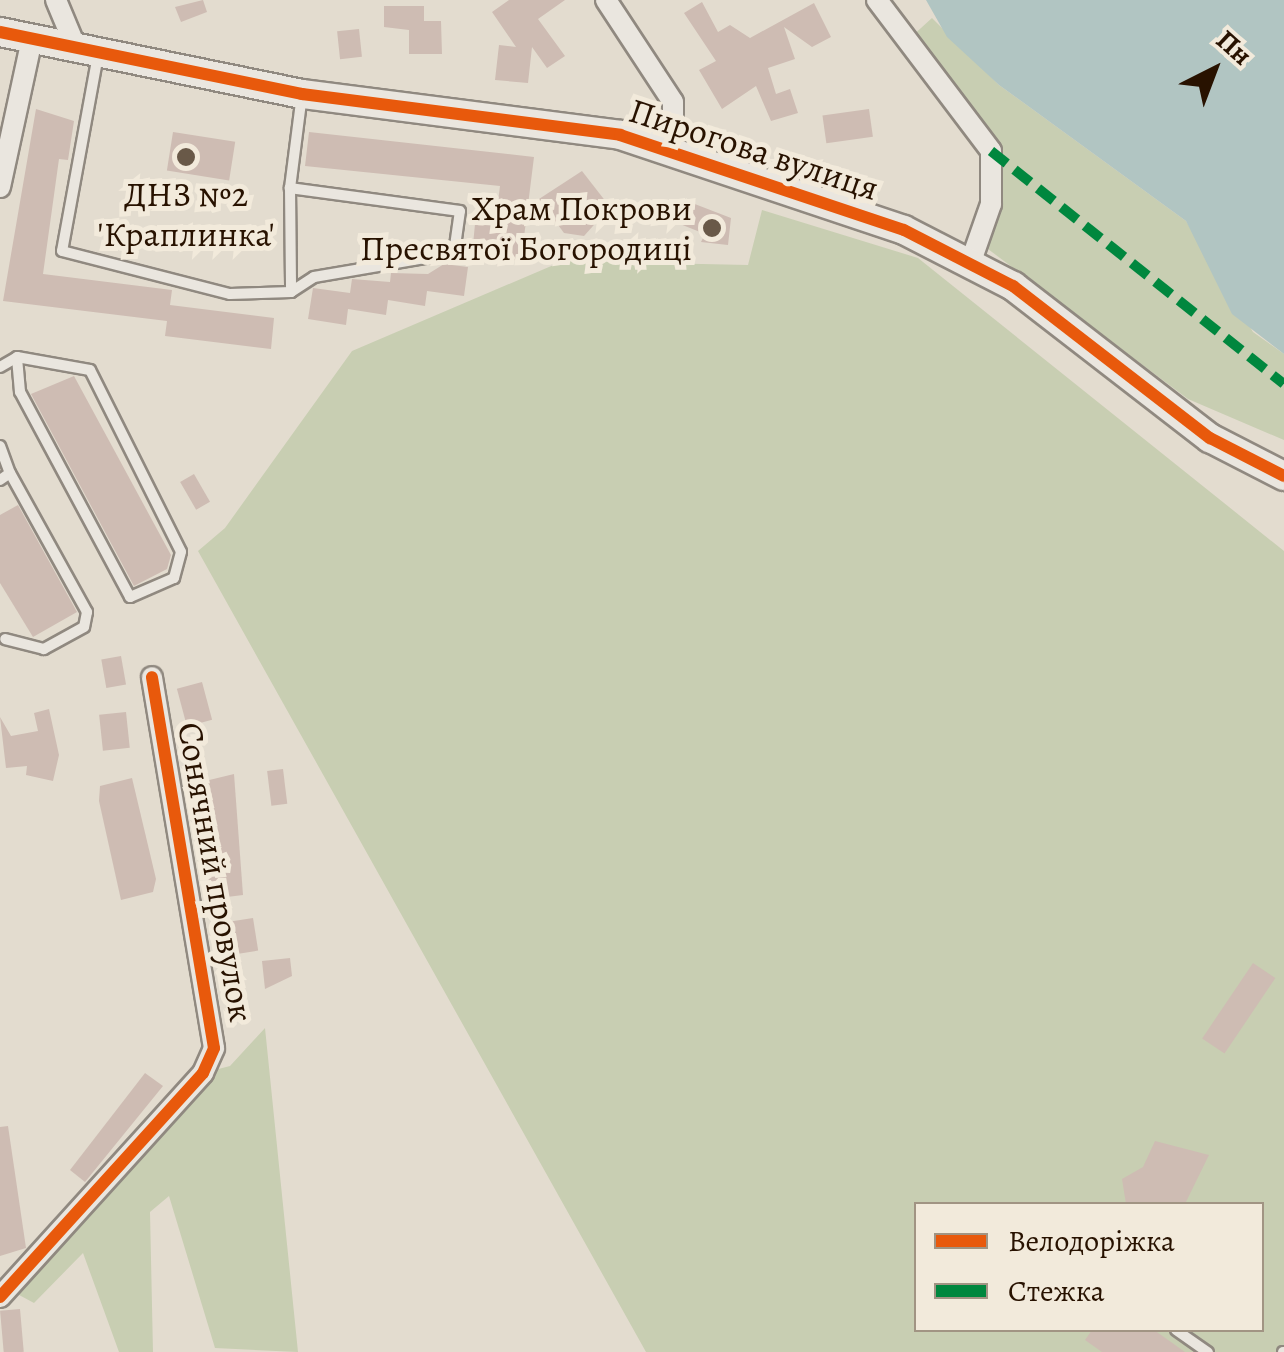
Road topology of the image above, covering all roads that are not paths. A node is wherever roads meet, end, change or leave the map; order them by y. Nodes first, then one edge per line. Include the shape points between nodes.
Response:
1 (56, 0) edge
2 (606, 0) edge
3 (877, 0) edge
4 (0, 32) edge
5 (32, 39) junction
6 (87, 51) junction
7 (302, 94) junction
8 (674, 152) junction
9 (0, 187) edge
10 (290, 188) junction
11 (971, 260) junction
12 (290, 292) junction
13 (17, 356) junction
14 (0, 367) edge
15 (0, 446) edge
16 (1284, 476) edge
17 (5, 477) edge
18 (2, 637) edge
19 (152, 677) dead end
20 (0, 1297) edge
21 (1179, 1332) edge
22 (1208, 1352) edge

1 - 6 street
2 - 8 street via 676,110
3 - 11 street via 991,151 991,204
4 - 5 street, Пирогова вулиця
5 - 6 street, Пирогова вулиця
5 - 9 street
6 - 7 street, Пирогова вулиця
6 - 12 lane via 62,251 230,294
7 - 8 street, Пирогова вулиця via 602,131
7 - 10 lane
8 - 11 street, Пирогова вулиця
10 - 12 lane
10 - 12 lane via 460,211 454,253 314,277
11 - 16 street, Пирогова вулиця via 1210,438
13 - 13 lane via 90,370 181,552 174,578 130,597 20,392
13 - 14 lane
15 - 17 lane
17 - 18 lane via 87,612 84,626 44,649
19 - 20 street, Сонячний провулок via 214,1048 203,1074
21 - 22 lane

